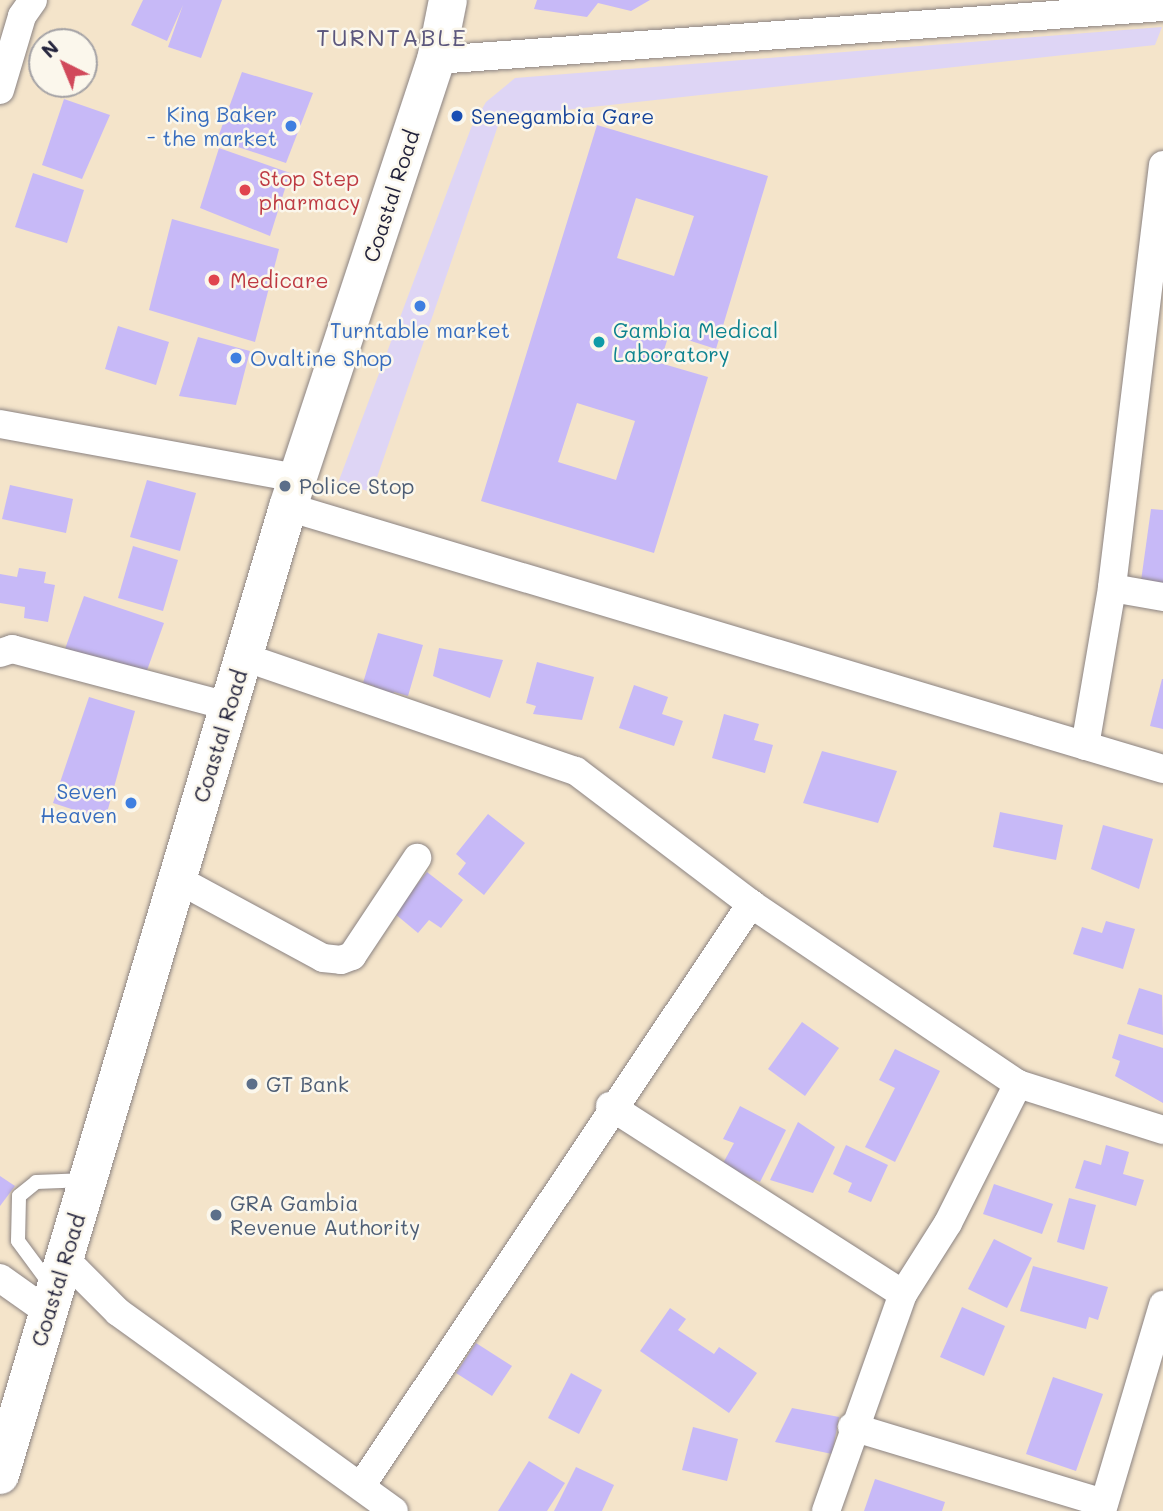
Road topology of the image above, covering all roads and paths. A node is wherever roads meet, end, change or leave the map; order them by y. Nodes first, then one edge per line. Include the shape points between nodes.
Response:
1 (448, 0) edge
2 (18, 7) edge
3 (1163, 7) edge
4 (436, 60) junction
5 (0, 90) edge
6 (1163, 165) edge
7 (1156, 282) edge
8 (0, 424) edge
9 (293, 492) junction
10 (1112, 588) junction
11 (1163, 597) edge
12 (0, 653) edge
13 (244, 657) junction
14 (228, 706) junction
15 (1085, 746) junction
16 (1163, 769) edge
17 (417, 858) dead end
18 (177, 878) junction
19 (751, 904) junction
20 (1018, 1084) junction
21 (610, 1106) junction
22 (1163, 1130) edge
23 (88, 1180) junction
24 (0, 1278) edge
25 (55, 1287) junction
26 (903, 1294) junction
27 (1163, 1305) edge
28 (852, 1427) junction
29 (0, 1475) edge
30 (361, 1486) junction
31 (1103, 1507) edge
32 (394, 1511) edge
33 (826, 1511) edge

1 - 4 main road, Coastal Road
2 - 5 street
3 - 4 street
4 - 9 main road, Coastal Road
6 - 7 street
7 - 10 street
8 - 9 street
9 - 13 main road, Coastal Road
9 - 15 street
10 - 11 street
10 - 15 street
12 - 14 street via 12,649
13 - 14 main road, Coastal Road
13 - 19 street via 576,771
14 - 18 main road, Coastal Road
15 - 16 street
17 - 18 street via 352,956 341,960 323,958
18 - 23 main road, Coastal Road
19 - 20 street
19 - 21 street
20 - 22 street
20 - 26 street via 948,1223
21 - 26 street
21 - 30 street
23 - 25 main road, Coastal Road
23 - 25 lane via 36,1182 19,1196 18,1241
24 - 25 street
25 - 29 main road, Coastal Road
25 - 30 street via 118,1312
26 - 28 street
27 - 31 street
28 - 31 street
28 - 33 street
30 - 32 street

